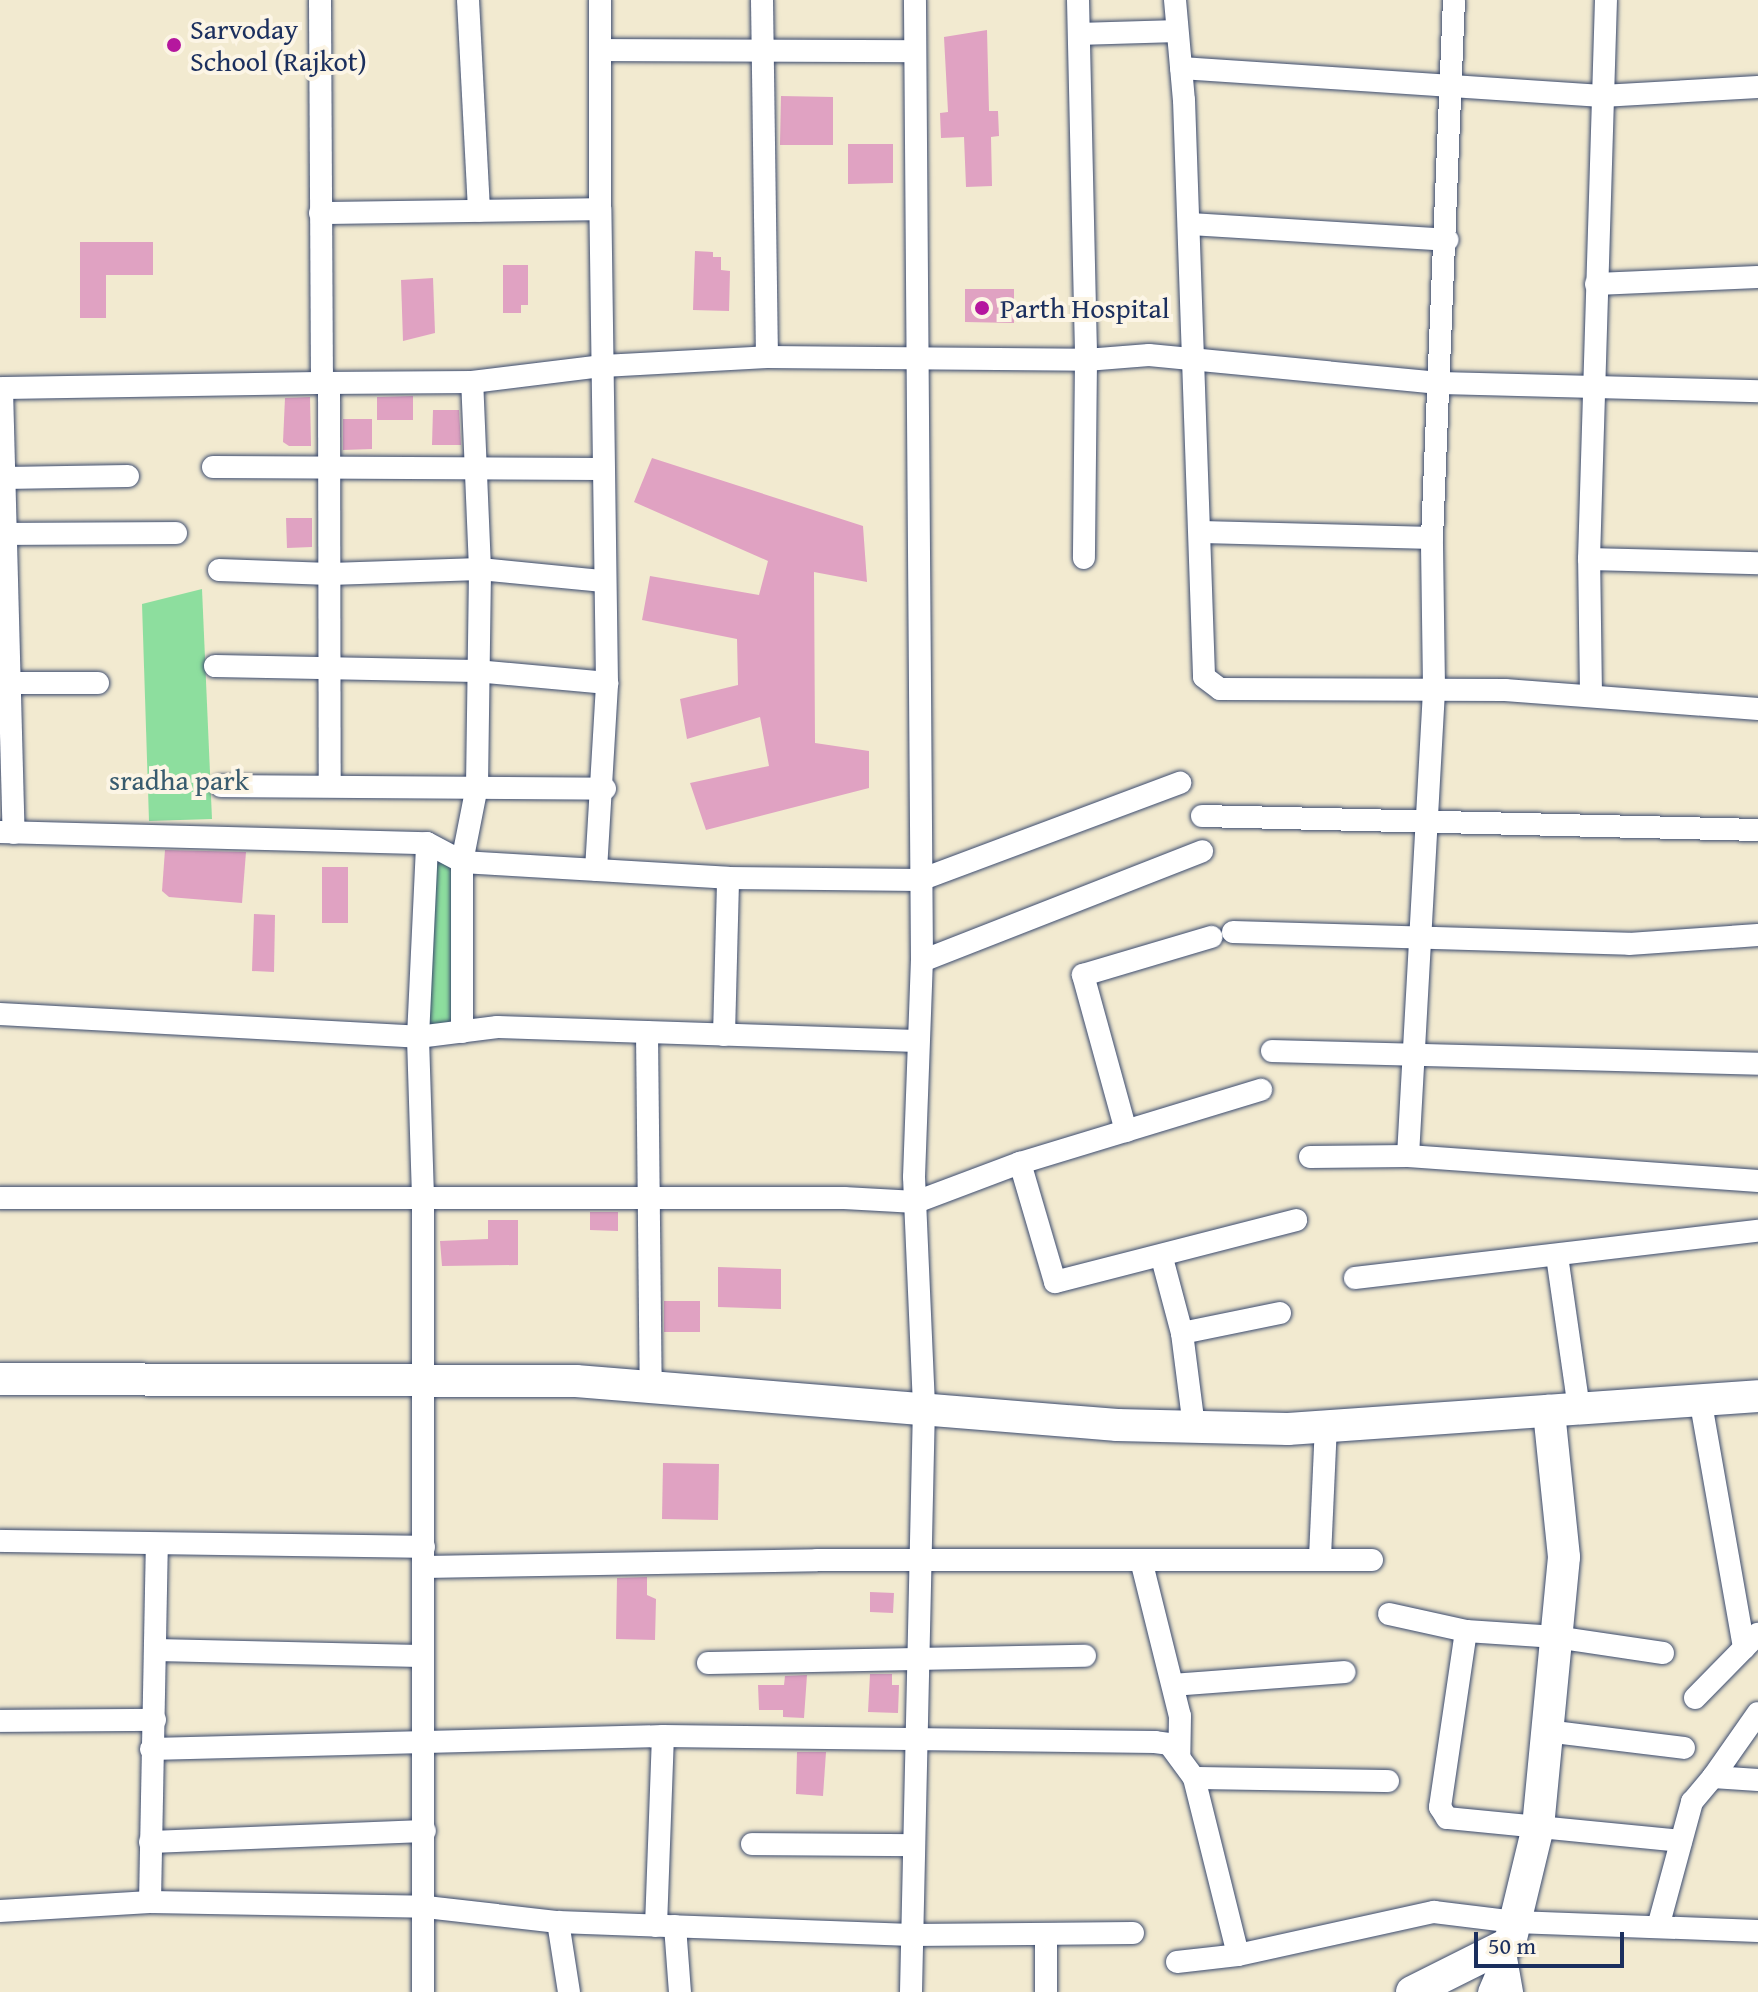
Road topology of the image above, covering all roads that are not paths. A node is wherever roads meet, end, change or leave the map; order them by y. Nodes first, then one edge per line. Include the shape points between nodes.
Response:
1 (320, 0) edge
2 (468, 0) edge
3 (600, 0) edge
4 (762, 0) edge
5 (915, 0) edge
6 (1078, 0) edge
7 (1175, 0) edge
8 (1454, 0) edge
9 (1606, 0) edge
10 (1176, 31) junction
11 (1080, 34) junction
12 (600, 50) junction
13 (764, 51) junction
14 (914, 51) junction
15 (1181, 68) junction
16 (1452, 87) junction
17 (1758, 87) edge
18 (1602, 96) junction
19 (600, 209) junction
20 (479, 211) junction
21 (320, 213) junction
22 (1189, 224) junction
23 (1448, 240) junction
24 (1758, 277) edge
25 (1596, 284) junction
26 (767, 357) junction
27 (917, 358) junction
28 (1086, 360) junction
29 (1194, 361) junction
30 (603, 366) junction
31 (472, 382) junction
32 (326, 383) junction
33 (1442, 383) junction
34 (1596, 385) junction
35 (1, 388) edge
36 (1758, 391) edge
37 (213, 467) dead end
38 (600, 469) junction
39 (327, 470) junction
40 (475, 471) junction
41 (128, 476) dead end
42 (2, 489) edge
43 (1203, 532) junction
44 (176, 533) dead end
45 (5, 534) junction
46 (1432, 538) junction
47 (1084, 558) dead end
48 (1589, 559) junction
49 (1758, 563) edge
50 (480, 569) junction
51 (219, 570) dead end
52 (330, 574) junction
53 (603, 581) junction
54 (4, 602) edge
55 (215, 666) dead end
56 (333, 671) junction
57 (476, 671) junction
58 (98, 683) dead end
59 (607, 683) junction
60 (1434, 688) junction
61 (1591, 695) junction
62 (6, 698) edge
63 (1758, 709) edge
64 (1180, 783) dead end
65 (221, 786) dead end
66 (330, 786) junction
67 (477, 786) junction
68 (605, 789) junction
69 (1202, 816) dead end
70 (1426, 823) junction
71 (1758, 830) edge
72 (7, 833) edge
73 (427, 843) junction
74 (1202, 851) dead end
75 (462, 862) junction
76 (596, 870) junction
77 (728, 878) junction
78 (920, 880) junction
79 (1758, 935) edge
80 (1420, 936) junction
81 (922, 961) junction
82 (0, 1014) edge
83 (462, 1032) junction
84 (647, 1032) junction
85 (724, 1035) junction
86 (418, 1037) junction
87 (917, 1041) junction
88 (1272, 1051) dead end
89 (1413, 1056) junction
90 (1758, 1064) edge
91 (1261, 1090) dead end
92 (1126, 1131) junction
93 (1408, 1156) junction
94 (1310, 1157) dead end
95 (1020, 1163) junction
96 (1758, 1181) edge
97 (423, 1197) junction
98 (649, 1197) junction
99 (0, 1198) edge
100 (916, 1202) junction
101 (1296, 1220) dead end
102 (1758, 1231) edge
103 (1557, 1256) junction
104 (1162, 1258) junction
105 (1355, 1278) dead end
106 (1280, 1313) dead end
107 (1182, 1333) junction
108 (0, 1379) edge
109 (419, 1380) junction
110 (651, 1386) junction
111 (1758, 1396) edge
112 (1700, 1398) junction
113 (924, 1406) junction
114 (1564, 1410) junction
115 (1326, 1426) junction
116 (1194, 1427) junction
117 (0, 1541) edge
118 (157, 1545) junction
119 (424, 1557) junction
120 (1320, 1557) junction
121 (1141, 1560) junction
122 (1372, 1560) dead end
123 (921, 1562) junction
124 (1389, 1614) dead end
125 (1466, 1631) junction
126 (1556, 1637) junction
127 (1751, 1641) edge
128 (156, 1650) junction
129 (1663, 1653) dead end
130 (420, 1656) junction
131 (1085, 1656) dead end
132 (708, 1663) dead end
133 (918, 1663) junction
134 (1345, 1672) dead end
135 (1173, 1685) junction
136 (1695, 1698) dead end
137 (1758, 1713) edge
138 (155, 1720) junction
139 (0, 1721) edge
140 (1546, 1731) junction
141 (663, 1736) junction
142 (915, 1738) junction
143 (424, 1741) junction
144 (1684, 1748) dead end
145 (151, 1749) junction
146 (1179, 1755) junction
147 (1713, 1777) junction
148 (1194, 1778) junction
149 (1758, 1780) edge
150 (1388, 1781) dead end
151 (1538, 1827) junction
152 (425, 1831) junction
153 (1681, 1841) junction
154 (150, 1842) junction
155 (752, 1844) dead end
156 (913, 1845) junction
157 (150, 1902) junction
158 (426, 1907) junction
159 (0, 1911) edge
160 (558, 1922) junction
161 (666, 1926) junction
162 (1658, 1927) junction
163 (1758, 1931) edge
164 (1133, 1933) dead end
165 (1046, 1934) junction
166 (912, 1935) junction
167 (1510, 1941) junction
168 (1238, 1955) junction
169 (1177, 1962) dead end
170 (423, 1992) edge
171 (569, 1992) edge
172 (680, 1992) edge
173 (911, 1992) edge
174 (1046, 1992) edge
175 (1412, 1992) edge
176 (1489, 1992) edge
177 (1512, 1992) edge

1 - 21 street
2 - 20 street
3 - 12 street
4 - 13 street
5 - 14 street
6 - 11 street
7 - 10 street
8 - 16 street
9 - 18 street
10 - 11 street
10 - 15 street
11 - 28 street
12 - 13 street
12 - 19 street
13 - 14 street
13 - 26 street
14 - 27 street
15 - 16 street
15 - 22 street
16 - 18 street
16 - 23 street
17 - 18 street
18 - 25 street
19 - 20 street
19 - 30 street
20 - 21 street
21 - 32 street
22 - 23 street
22 - 29 street
23 - 33 street
24 - 25 street
25 - 34 street
26 - 27 street
26 - 30 street
27 - 28 street
27 - 78 street
28 - 29 street via 1149,355
28 - 47 street
29 - 33 street
29 - 43 street
30 - 31 street
30 - 38 street
31 - 32 street
31 - 40 street
32 - 35 street
32 - 39 street
33 - 34 street
33 - 46 street
34 - 36 street
34 - 48 street
35 - 42 street
37 - 39 street
38 - 40 street
38 - 53 street
39 - 40 street
39 - 52 street
40 - 50 street
41 - 42 street
42 - 45 street
43 - 46 street
43 - 60 street via 1201,670 1214,686
44 - 45 street
45 - 54 street
46 - 60 street
48 - 49 street
48 - 61 street
50 - 52 street
50 - 53 street
50 - 57 street
51 - 52 street
52 - 56 street
53 - 59 street
54 - 62 street
55 - 56 street
56 - 57 street
56 - 66 street
57 - 59 street
57 - 67 street
58 - 62 street
59 - 68 street
60 - 61 street
60 - 70 street
61 - 63 street
62 - 72 street
64 - 78 street
65 - 66 street
66 - 67 street
67 - 68 street
67 - 75 street
68 - 76 street
69 - 70 street
70 - 71 street
70 - 80 street
72 - 73 street
73 - 75 street
73 - 86 street
74 - 81 street
75 - 76 street
75 - 83 street
76 - 77 street
77 - 78 street
77 - 85 street
78 - 81 street
79 - 80 street via 1629,944
80 - 89 street
80 - 92 street via 1222,935 1083,975
81 - 87 street
82 - 86 street
83 - 84 street via 497,1027
83 - 86 street
84 - 85 street
84 - 98 street
85 - 87 street
86 - 97 street
87 - 100 street
88 - 89 street
89 - 90 street
89 - 93 street
91 - 92 street
92 - 95 street
93 - 94 street
93 - 96 street
95 - 100 street
95 - 104 street via 1055,1282
97 - 98 street
97 - 99 street
97 - 109 street
98 - 100 street
98 - 110 street
100 - 113 street
101 - 104 street
102 - 103 street
103 - 105 street
103 - 114 street
104 - 107 street
106 - 107 street
107 - 116 street
108 - 109 street
109 - 110 street
109 - 119 street
110 - 113 street
111 - 112 street
112 - 114 street
112 - 127 street
113 - 116 street
113 - 123 street
114 - 115 street
114 - 126 street via 1564,1557
115 - 116 street
115 - 120 street
117 - 118 street
118 - 119 street
118 - 128 street
119 - 123 street
119 - 130 street
120 - 121 street
120 - 122 street
121 - 123 street
121 - 135 street
123 - 133 street
124 - 125 street
125 - 126 street
125 - 151 street via 1441,1814
126 - 129 street
126 - 140 street
127 - 136 street
128 - 130 street
128 - 138 street
130 - 143 street
131 - 133 street
132 - 133 street
133 - 142 street
134 - 135 street
135 - 146 street via 1180,1716
137 - 147 street
138 - 139 street
138 - 145 street
140 - 144 street
140 - 151 street
141 - 142 street
141 - 143 street
141 - 161 street
142 - 146 street via 1155,1742 1169,1744
142 - 156 street
143 - 145 street via 224,1751
143 - 152 street
145 - 154 street
146 - 148 street
147 - 149 street
147 - 153 street via 1692,1802
148 - 150 street
148 - 168 street
151 - 153 street
151 - 167 street
152 - 154 street
152 - 158 street
153 - 162 street
154 - 157 street
155 - 156 street
156 - 166 street
157 - 158 street
157 - 159 street
158 - 160 street
158 - 170 street
160 - 161 street
160 - 171 street
161 - 166 street
161 - 172 street
162 - 163 street
162 - 167 street
164 - 165 street
165 - 166 street
165 - 174 street
166 - 173 street
167 - 168 street via 1434,1912
167 - 175 street
167 - 176 street
167 - 177 street
168 - 169 street

